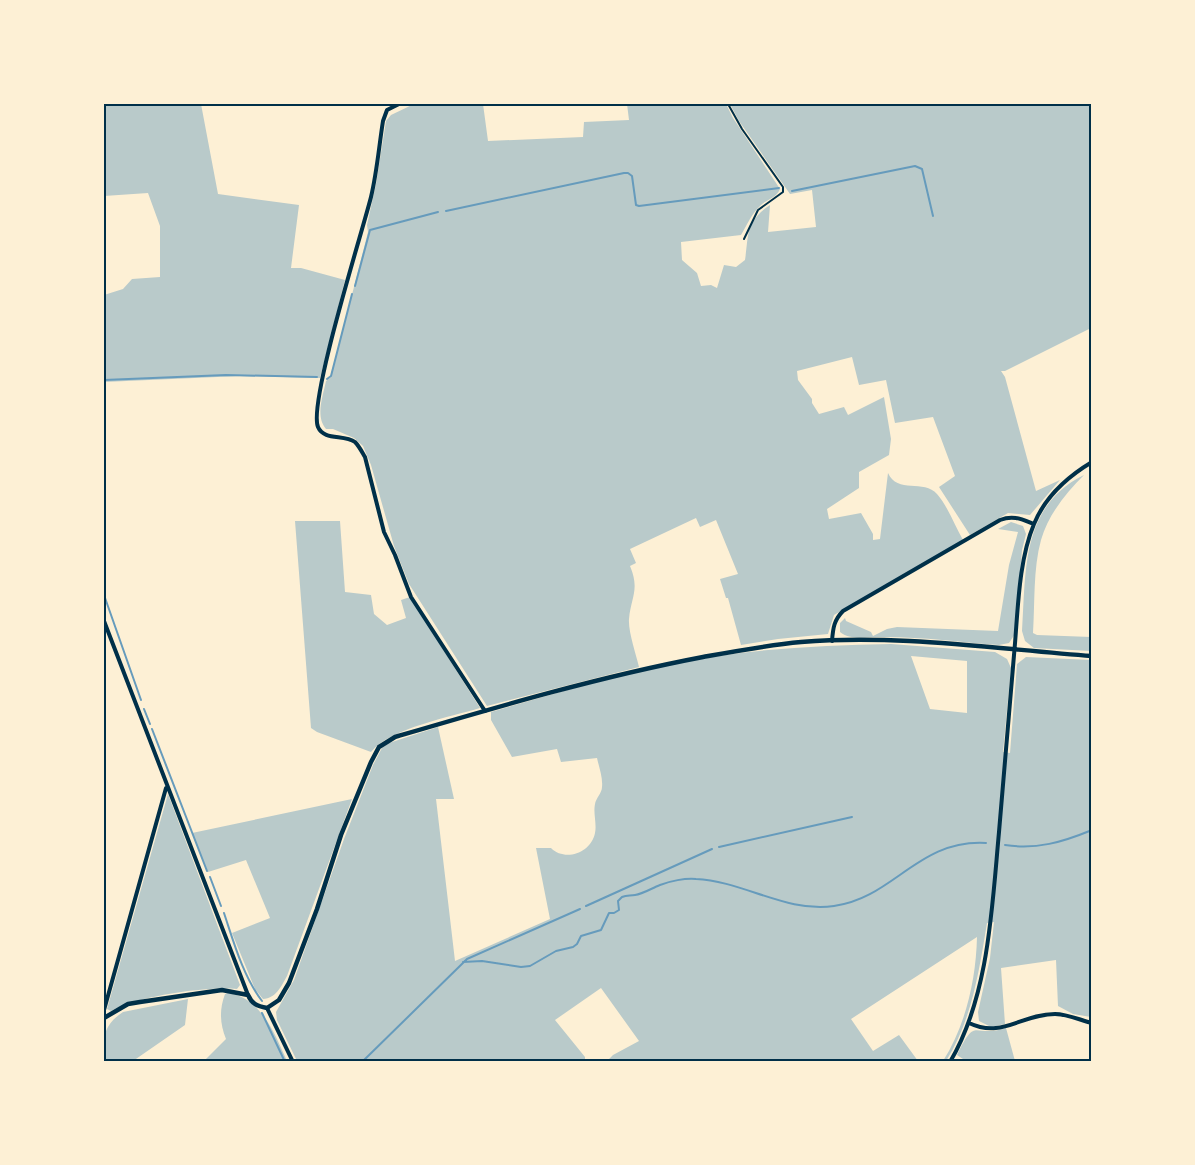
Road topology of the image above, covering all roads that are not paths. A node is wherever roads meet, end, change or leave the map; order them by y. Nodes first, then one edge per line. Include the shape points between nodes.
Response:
1 (399, 104) edge
2 (728, 104) edge
3 (744, 239) dead end
4 (1092, 462) edge
5 (1034, 524) junction
6 (104, 621) edge
7 (832, 641) junction
8 (1015, 650) junction
9 (1092, 656) edge
10 (485, 711) junction
11 (166, 787) junction
12 (248, 995) junction
13 (264, 1008) junction
14 (104, 1010) edge
15 (104, 1018) edge
16 (969, 1023) junction
17 (1092, 1023) edge
18 (293, 1062) edge
19 (950, 1062) edge

1 - 10 street via 387,111 383,121 372,194 323,376 317,419 322,433 354,442 365,457 384,532 411,597
2 - 3 lane via 783,187 783,192 758,210
4 - 5 street via 1053,493
5 - 7 street via 1009,516 1000,520 853,605 837,617
5 - 8 street via 1023,565
6 - 11 street
7 - 8 street via 886,640
7 - 10 street via 766,646 633,670
8 - 9 street
8 - 16 street via 994,892 983,966
10 - 13 street via 395,737 380,747 341,835 289,983 279,1000
11 - 12 street
11 - 14 street
12 - 13 street via 253,1003
12 - 15 street via 222,990 140,1002 128,1004
13 - 18 street
16 - 17 street via 995,1029 1056,1014
16 - 19 street

